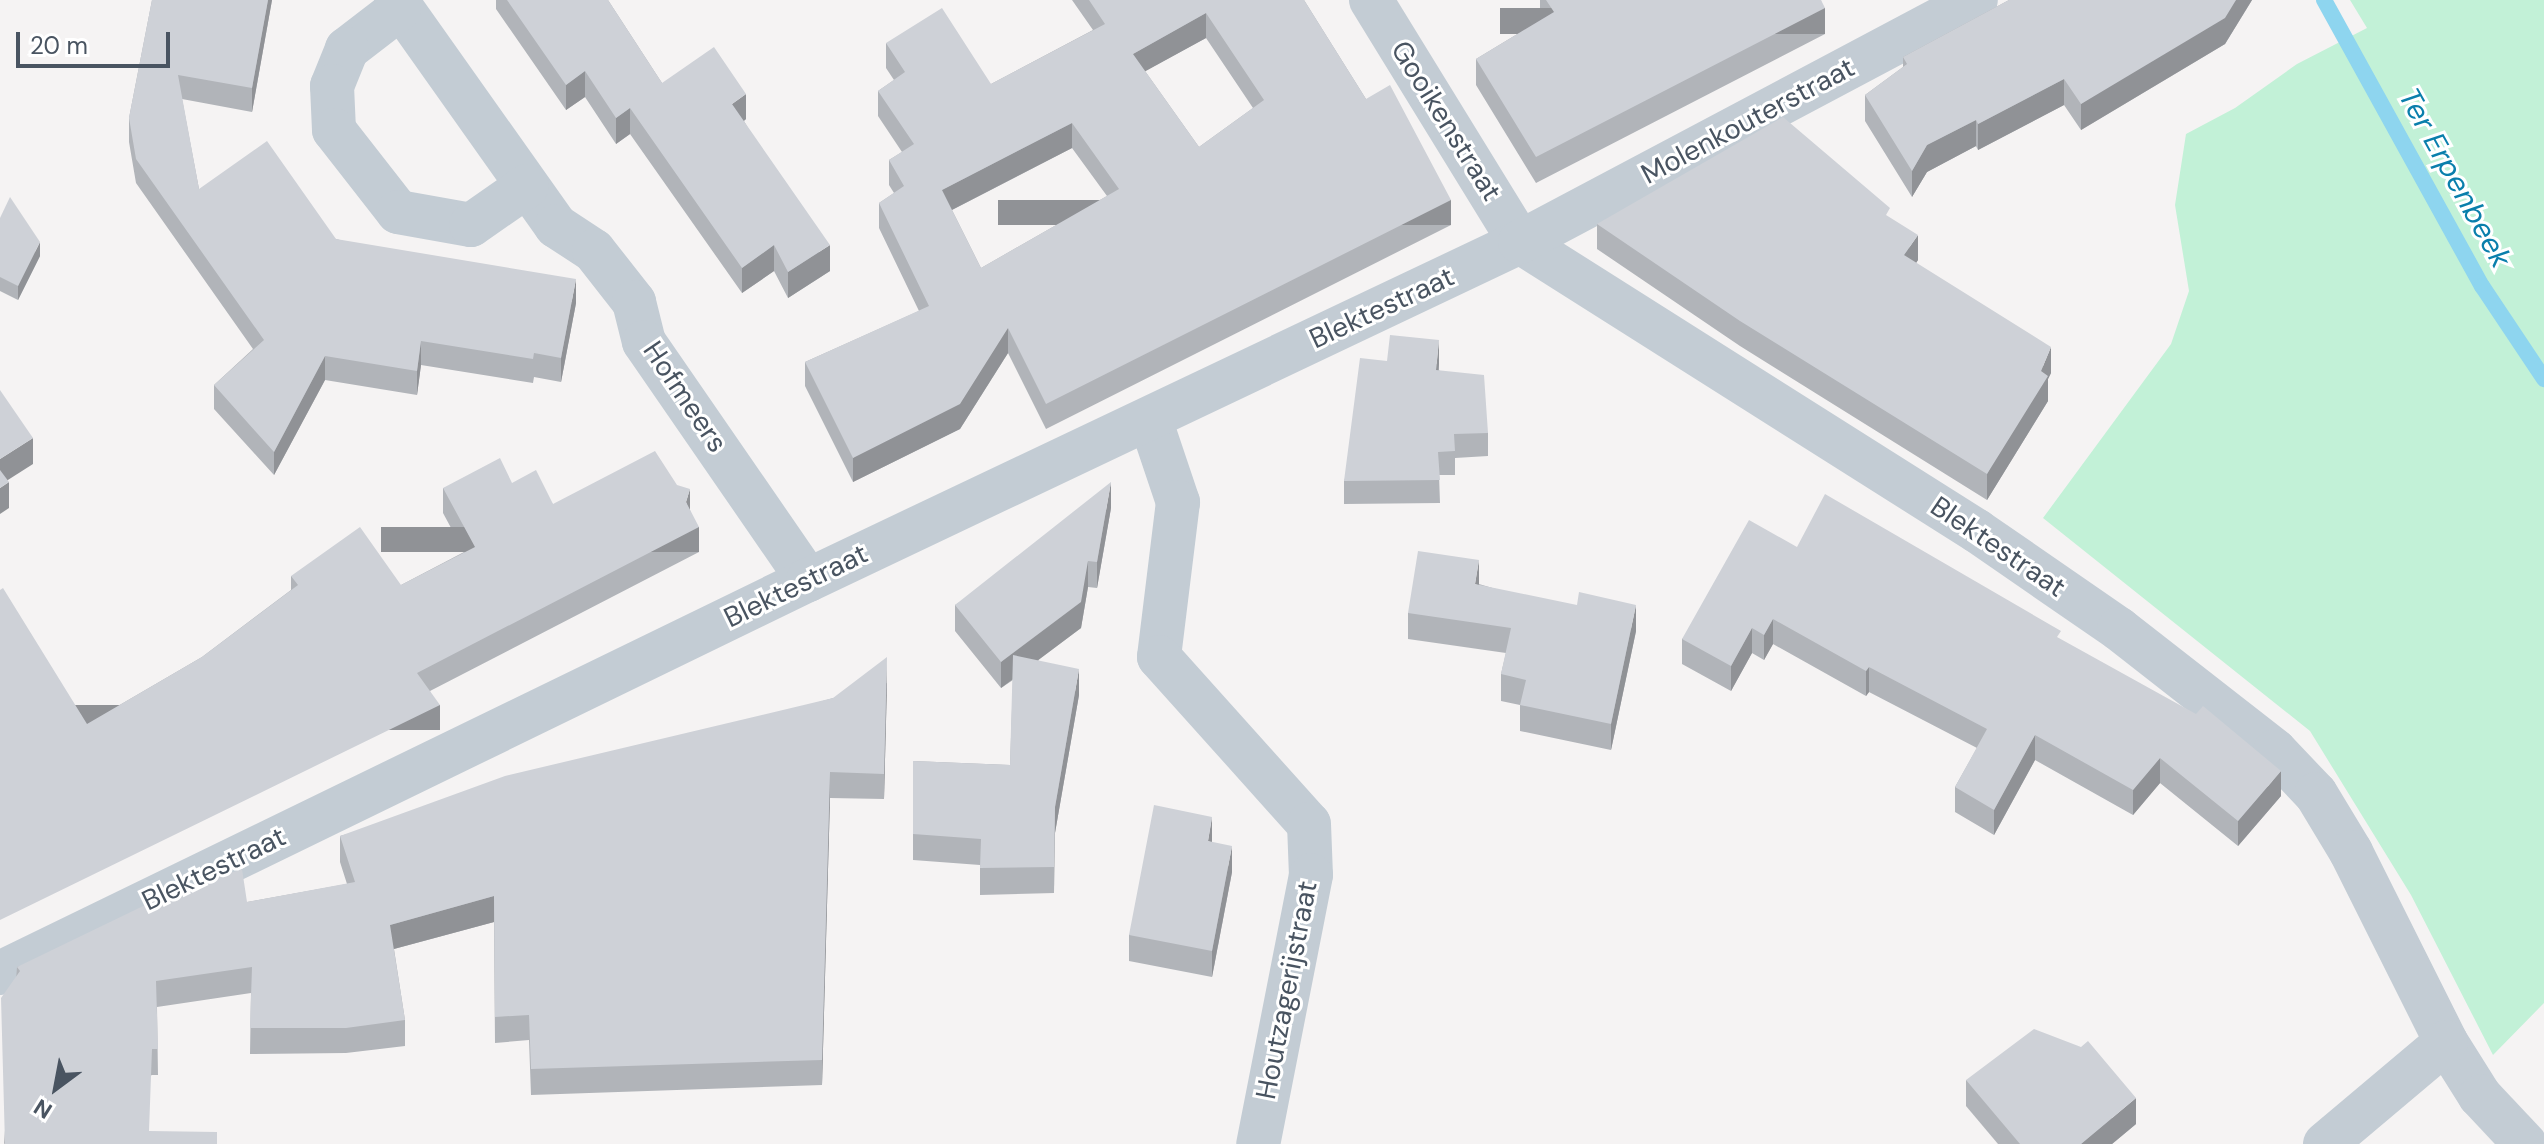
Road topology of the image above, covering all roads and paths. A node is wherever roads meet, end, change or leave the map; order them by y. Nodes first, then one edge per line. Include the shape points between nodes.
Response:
1 (1371, 0) edge
2 (1976, 0) edge
3 (398, 5) edge
4 (527, 186) junction
5 (1520, 242) junction
6 (1150, 419) junction
7 (808, 580) junction
8 (0, 973) edge
9 (2446, 1042) junction
10 (1258, 1144) edge
11 (2325, 1144) edge
12 (2525, 1144) edge

1 - 5 street, Gooikenstraat
2 - 5 street, Molenkouterstraat
3 - 4 street, Hofmeers
3 - 4 street, Hofmeers via 347,49 332,86 334,130 398,212 471,225
4 - 7 street, Hofmeers via 556,226 594,251 634,302 644,342
5 - 6 street, Blektestraat
5 - 9 street, Blektestraat via 1977,531 2119,629 2275,751 2316,794 2351,852
6 - 7 street, Blektestraat
6 - 10 street, Houtzagerijstraat via 1178,502 1159,657 1309,824 1311,875
7 - 8 street, Blektestraat
9 - 11 street
9 - 12 street, Blektestraat via 2480,1096

